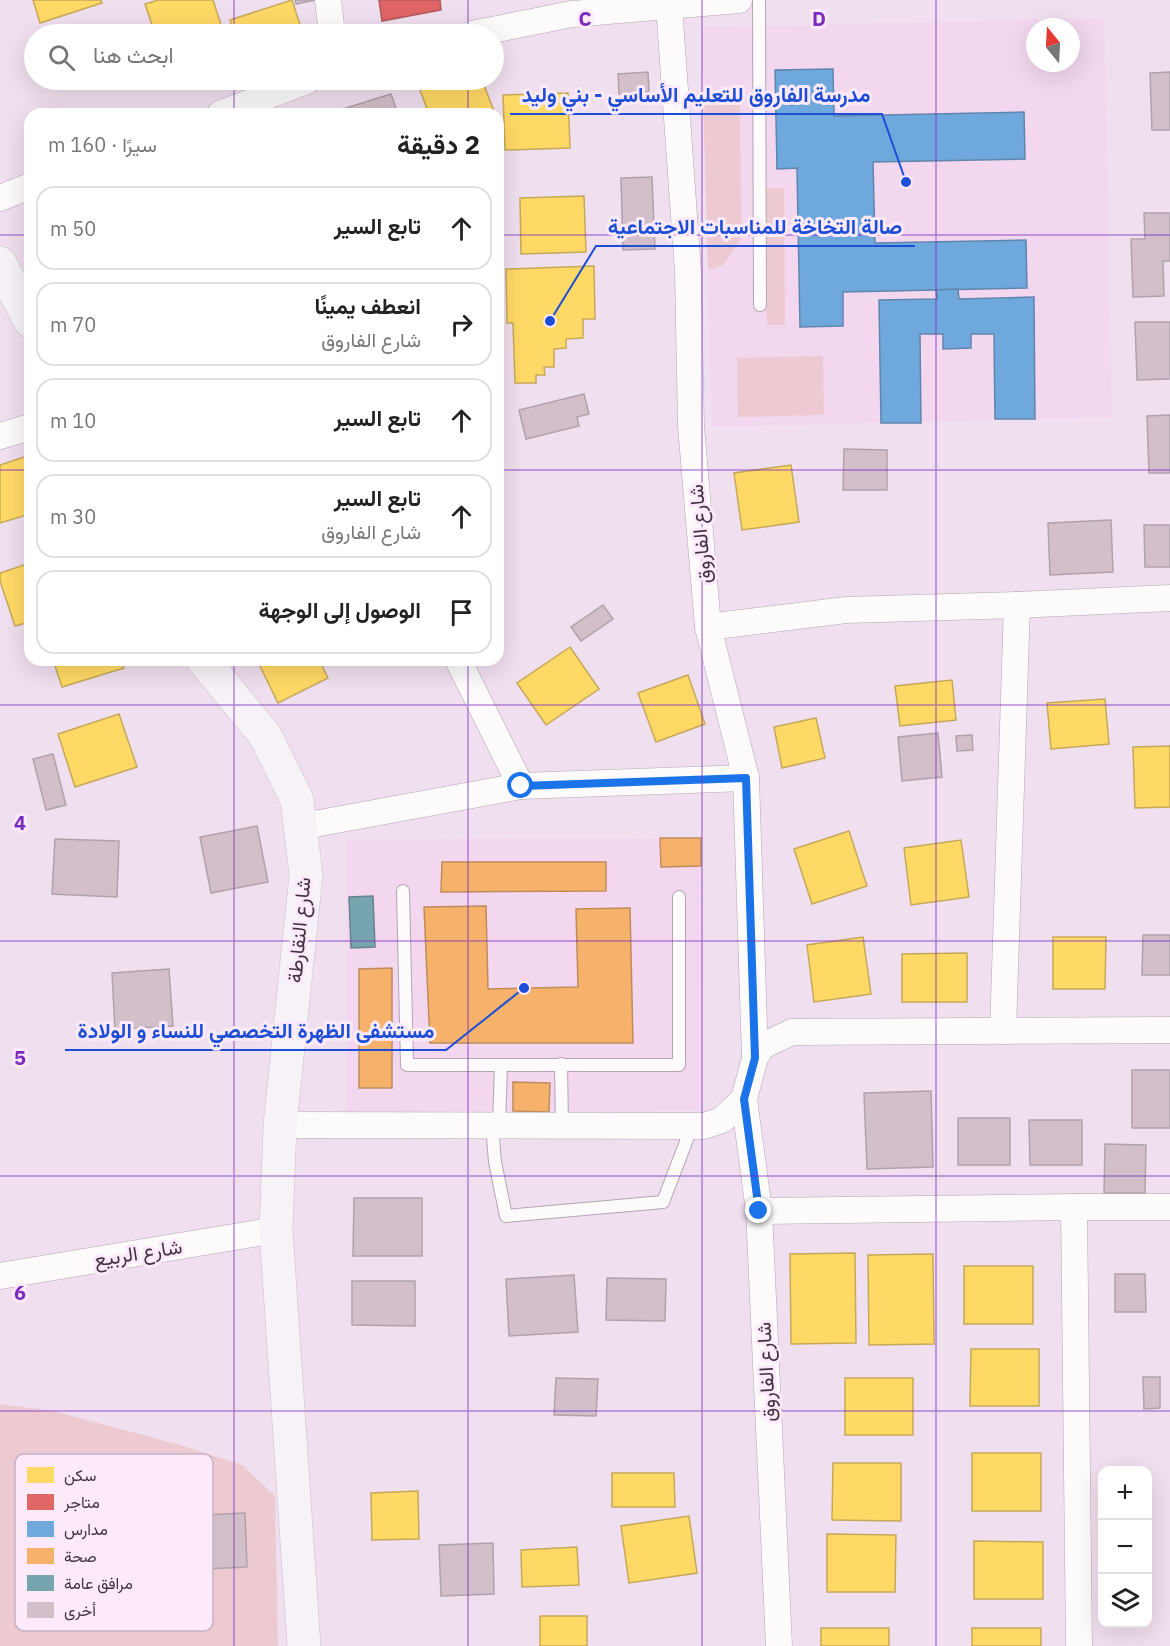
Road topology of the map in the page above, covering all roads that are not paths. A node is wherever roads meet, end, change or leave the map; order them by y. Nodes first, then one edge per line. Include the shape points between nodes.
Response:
1 (328, 0) edge
2 (740, 0) edge
3 (759, 0) edge
4 (669, 6) junction
5 (331, 24) edge
6 (504, 28) edge
7 (283, 90) edge
8 (236, 108) edge
9 (24, 188) edge
10 (0, 198) edge
11 (0, 263) edge
12 (760, 305) dead end
13 (24, 309) edge
14 (24, 429) edge
15 (0, 436) edge
16 (1170, 598) edge
17 (1017, 605) junction
18 (708, 627) junction
19 (208, 666) edge
20 (461, 666) edge
21 (746, 778) junction
22 (521, 786) junction
23 (298, 827) junction
24 (403, 891) dead end
25 (680, 897) dead end
26 (1170, 1030) edge
27 (1003, 1031) junction
28 (755, 1058) junction
29 (561, 1064) junction
30 (501, 1065) junction
31 (744, 1099) junction
32 (280, 1125) junction
33 (496, 1125) junction
34 (562, 1126) junction
35 (692, 1126) junction
36 (1074, 1207) junction
37 (1170, 1207) edge
38 (759, 1211) junction
39 (276, 1230) junction
40 (0, 1276) edge
41 (304, 1646) edge
42 (778, 1646) edge
43 (1079, 1646) edge

1 - 5 street
2 - 4 street
3 - 12 lane
4 - 6 street via 572,14
4 - 18 street, شارع الفاروق via 688,272 691,426
7 - 8 street
9 - 10 street
11 - 13 main road
14 - 15 street
16 - 17 street
17 - 18 street via 846,610
17 - 27 street
18 - 21 street, شارع الفاروق
19 - 23 main road, شارع النقارطة via 265,735 297,800
20 - 22 street
21 - 22 street
21 - 28 street, شارع الفاروق
22 - 23 street
23 - 32 main road, شارع النقارطة via 306,875
24 - 30 lane via 408,1065
25 - 29 lane via 679,1065
26 - 27 street
27 - 28 street via 792,1032 762,1046
28 - 31 street, شارع الفاروق
29 - 30 lane
29 - 34 lane
30 - 33 lane
31 - 35 street via 722,1120
31 - 38 street, شارع الفاروق
32 - 33 street
32 - 39 main road, شارع النقارطة
33 - 34 street
33 - 35 lane via 495,1162 506,1216 663,1202
34 - 35 street
36 - 37 street
36 - 38 street
36 - 43 street
38 - 42 street, شارع الفاروق
39 - 40 street, شارع الربيع
39 - 41 main road, شارع النقارطة

